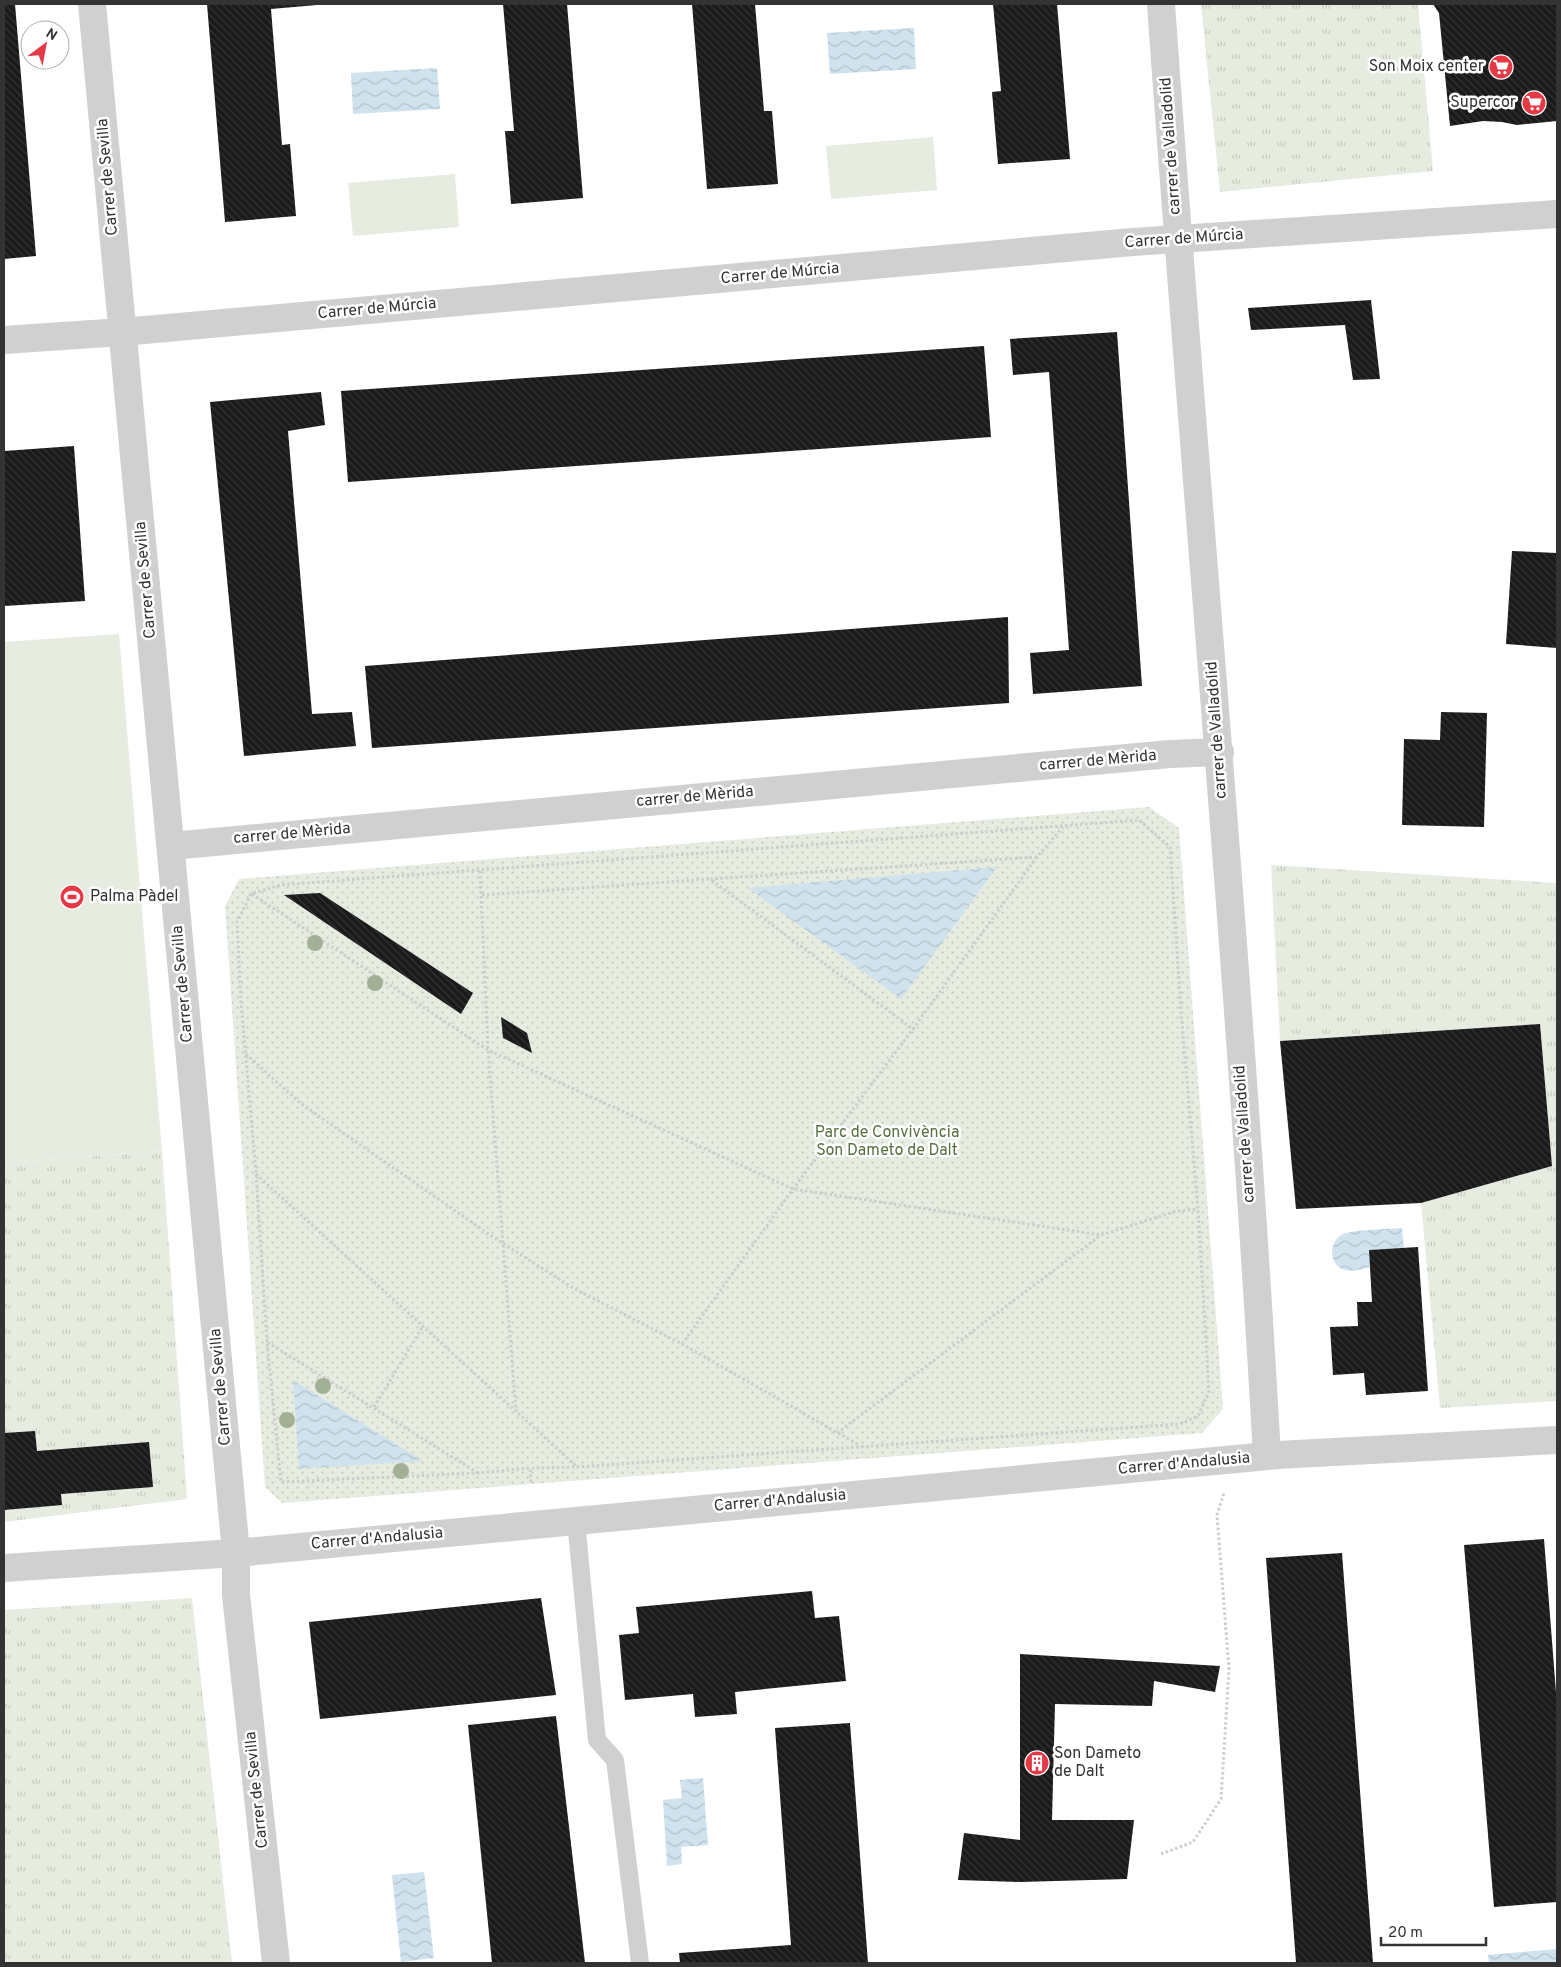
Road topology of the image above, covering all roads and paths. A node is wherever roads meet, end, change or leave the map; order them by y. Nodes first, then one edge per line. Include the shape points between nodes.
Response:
1 (92, 4) edge
2 (1161, 4) edge
3 (1557, 214) edge
4 (1178, 239) junction
5 (122, 332) junction
6 (4, 340) edge
7 (1220, 752) junction
8 (1064, 826) junction
9 (170, 846) junction
10 (1037, 858) junction
11 (480, 871) junction
12 (710, 879) junction
13 (251, 894) junction
14 (482, 895) junction
15 (912, 1029) junction
16 (488, 1050) junction
17 (246, 1054) junction
18 (256, 1173) junction
19 (793, 1189) junction
20 (1198, 1209) junction
21 (1101, 1235) junction
22 (503, 1244) junction
23 (423, 1326) junction
24 (267, 1342) junction
25 (682, 1344) junction
26 (374, 1407) junction
27 (516, 1412) junction
28 (837, 1433) junction
29 (1557, 1440) edge
30 (859, 1446) junction
31 (1267, 1456) junction
32 (1234, 1459) junction
33 (577, 1466) junction
34 (530, 1468) junction
35 (478, 1473) junction
36 (531, 1484) dead end
37 (576, 1521) junction
38 (236, 1553) junction
39 (4, 1568) edge
40 (1161, 1854) dead end
41 (276, 1963) edge
42 (640, 1963) edge

1 - 5 street, Carrer de Sevilla
2 - 4 street, carrer de Valladolid
3 - 4 street, Carrer de Múrcia
4 - 5 street, Carrer de Múrcia
4 - 7 street, carrer de Valladolid
5 - 6 street, Carrer de Múrcia
5 - 9 street, Carrer de Sevilla
7 - 9 street, carrer de Mèrida
7 - 31 street, carrer de Valladolid
8 - 10 path
8 - 11 path
8 - 20 path via 1139,820 1170,847
9 - 38 street, Carrer de Sevilla
10 - 12 path
10 - 15 path
11 - 13 path via 280,885
11 - 14 path
12 - 14 path
12 - 15 path
13 - 16 path
13 - 17 path via 237,922
14 - 16 path
15 - 19 path
16 - 19 path
16 - 22 path
17 - 18 path
17 - 22 path via 300,1103
18 - 23 path
18 - 24 path
19 - 21 path
19 - 25 path
20 - 21 path via 1177,1211
20 - 30 path via 1209,1391 1198,1416 1180,1424
21 - 28 path
22 - 25 path via 573,1288
22 - 27 path
23 - 26 path
23 - 27 path
24 - 26 path
24 - 35 path via 280,1482
25 - 28 path
26 - 35 path
27 - 33 path
28 - 30 path
29 - 31 street, Carrer d'Andalusia
30 - 33 path
31 - 32 street, Carrer d'Andalusia
32 - 37 street, Carrer d'Andalusia
32 - 40 path via 1217,1515 1229,1669 1221,1799 1192,1842
33 - 34 path
34 - 35 path
34 - 36 path
37 - 38 street, Carrer d'Andalusia
37 - 42 lane via 597,1740 615,1760
38 - 39 street, Carrer d'Andalusia
38 - 41 street, Carrer de Sevilla via 236,1595

